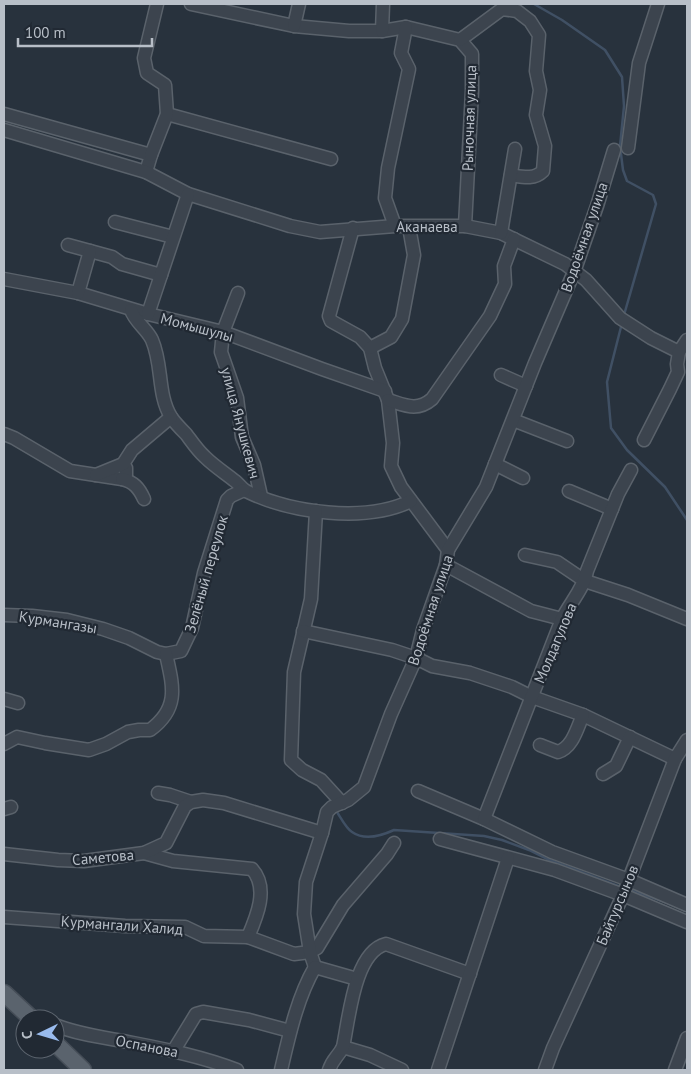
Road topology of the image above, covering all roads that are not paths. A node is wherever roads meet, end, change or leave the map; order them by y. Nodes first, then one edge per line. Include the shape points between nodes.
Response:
1 (157, 4) edge
2 (191, 4) edge
3 (299, 4) edge
4 (383, 4) edge
5 (658, 4) edge
6 (294, 26) junction
7 (406, 27) junction
8 (382, 31) junction
9 (460, 40) junction
10 (4, 114) edge
11 (167, 114) junction
12 (4, 130) edge
13 (628, 148) dead end
14 (515, 149) dead end
15 (614, 150) dead end
16 (150, 155) junction
17 (331, 158) dead end
18 (146, 172) junction
19 (511, 175) junction
20 (188, 194) junction
21 (115, 222) dead end
22 (395, 226) junction
23 (465, 226) junction
24 (409, 227) junction
25 (353, 228) junction
26 (501, 233) junction
27 (173, 237) junction
28 (514, 239) junction
29 (68, 245) dead end
30 (90, 251) junction
31 (574, 272) junction
32 (161, 275) junction
33 (4, 279) edge
34 (78, 293) junction
35 (238, 293) dead end
36 (131, 310) junction
37 (148, 314) junction
38 (223, 332) junction
39 (687, 340) edge
40 (370, 348) junction
41 (679, 352) junction
42 (682, 373) edge
43 (501, 375) dead end
44 (526, 386) junction
45 (386, 395) junction
46 (171, 417) junction
47 (513, 420) junction
48 (4, 434) edge
49 (644, 440) dead end
50 (567, 441) dead end
51 (123, 464) junction
52 (495, 464) junction
53 (631, 470) dead end
54 (94, 475) junction
55 (523, 478) dead end
56 (122, 479) junction
57 (244, 490) junction
58 (569, 491) dead end
59 (261, 496) junction
60 (144, 499) dead end
61 (411, 501) junction
62 (612, 509) junction
63 (316, 511) junction
64 (448, 550) junction
65 (525, 555) dead end
66 (446, 565) junction
67 (585, 582) junction
68 (4, 615) edge
69 (562, 619) junction
70 (687, 619) edge
71 (304, 631) junction
72 (166, 654) junction
73 (416, 658) junction
74 (532, 697) junction
75 (4, 699) edge
76 (18, 703) dead end
77 (583, 715) junction
78 (630, 737) junction
79 (687, 740) edge
80 (4, 744) edge
81 (540, 745) dead end
82 (676, 759) junction
83 (603, 774) dead end
84 (418, 792) dead end
85 (158, 793) dead end
86 (191, 802) junction
87 (342, 803) junction
88 (484, 819) junction
89 (322, 833) junction
90 (440, 839) dead end
91 (394, 843) dead end
92 (144, 853) junction
93 (4, 854) edge
94 (508, 858) junction
95 (629, 880) junction
96 (623, 895) junction
97 (687, 904) edge
98 (4, 917) edge
99 (687, 922) edge
100 (248, 937) junction
101 (310, 952) junction
102 (315, 967) junction
103 (470, 974) junction
104 (357, 979) junction
105 (4, 993) edge
106 (21, 1009) edge
107 (65, 1028) edge
108 (290, 1031) junction
109 (687, 1038) edge
110 (344, 1047) junction
111 (174, 1050) junction
112 (65, 1052) edge
113 (83, 1070) edge
114 (237, 1070) edge
115 (281, 1070) edge
116 (329, 1070) edge
117 (402, 1070) edge
118 (438, 1070) edge
119 (545, 1070) edge
120 (676, 1070) edge

1 - 11 street via 144,58 147,73 165,85
2 - 6 street
3 - 6 street
4 - 8 street
5 - 13 street via 639,63
6 - 8 street
7 - 8 street
7 - 9 street
7 - 22 street via 401,53 409,69 388,168 385,198
9 - 19 street via 502,9 517,11 530,21 538,35 536,71 540,90 536,115 545,146 544,171 538,176
9 - 23 street, Рыночная улица via 472,54
10 - 16 street
11 - 16 street
11 - 17 street
12 - 18 street, Аканаева
14 - 19 street
15 - 31 street, Водоёмная улица
16 - 18 street
18 - 20 street, Аканаева
19 - 26 street
20 - 25 street, Аканаева via 290,226 320,232
20 - 27 street
21 - 27 street via 127,230
22 - 24 street, Аканаева
22 - 25 street, Аканаева
23 - 24 street, Аканаева
23 - 26 street, Аканаева
24 - 40 street via 414,254 402,319 391,337
25 - 40 street via 329,316 331,322 360,337
26 - 28 street, Аканаева
27 - 32 street
28 - 31 street, Аканаева via 565,264
28 - 45 street via 504,266 505,284 490,316 432,399 424,406 412,407
29 - 30 street
30 - 32 street
30 - 34 street
31 - 41 street, Аканаева via 624,321
31 - 44 street, Водоёмная улица
32 - 37 street
33 - 34 street, Момышулы
34 - 36 street, Момышулы
35 - 38 street, улица Янушкевич
36 - 37 street, Момышулы
36 - 46 street via 133,317 152,338 159,361 164,400
37 - 38 street, Момышулы
38 - 45 street, Момышулы
38 - 59 street, улица Янушкевич via 221,352 238,398 242,437 254,464
39 - 41 street
40 - 45 street
41 - 42 street via 677,364
42 - 49 street via 670,389
43 - 44 street
44 - 47 street, Водоёмная улица
45 - 61 street via 393,442 391,466
46 - 51 street via 132,450
46 - 57 street via 204,456
47 - 50 street
47 - 52 street, Водоёмная улица
48 - 54 street via 70,471
51 - 54 street
51 - 56 street via 126,475
52 - 55 street
52 - 64 street, Водоёмная улица via 486,487
53 - 62 street, Молдагулова
54 - 56 street
56 - 60 street via 131,481
57 - 59 street
57 - 72 street, Зелёный переулок via 228,500 204,573 192,628 181,651
58 - 62 street
59 - 63 street via 276,504
61 - 63 street via 369,513
61 - 64 street
62 - 67 street, Молдагулова
63 - 71 street via 311,599
64 - 66 street, Водоёмная улица
65 - 67 street via 557,562
66 - 69 street via 531,611
66 - 73 street, Водоёмная улица
67 - 69 street, Молдагулова
67 - 70 street
68 - 72 street, Курмангазы via 66,620 103,629
69 - 74 street, Молдагулова
71 - 73 street
71 - 87 street via 294,672 291,760 321,780
72 - 80 street via 174,688 170,708 150,730 128,732 89,750 17,737
73 - 74 street via 432,666 512,687
73 - 87 street, Водоёмная улица via 364,786
74 - 77 street
74 - 88 street, Молдагулова
75 - 76 street
77 - 78 street
77 - 81 street via 564,750 558,752
78 - 82 street
78 - 83 street via 616,766
79 - 82 street, Байтурсынов
82 - 95 street, Байтурсынов
84 - 88 street
85 - 86 street
86 - 89 street via 224,803
86 - 92 street, Саметова via 185,806 166,843
87 - 89 street, Водоёмная улица via 327,812
88 - 95 street via 552,852
89 - 101 street, Водоёмная улица via 306,882 304,914
90 - 94 street
91 - 101 street via 343,905 317,948
92 - 93 street, Саметова via 84,860
92 - 100 street via 173,861 252,870 259,877 261,898
94 - 96 street via 555,870
94 - 103 street
95 - 96 street, Байтурсынов
95 - 97 street
96 - 99 street
96 - 119 street, Байтурсынов
98 - 100 street, Курмангали Халид via 185,927 204,936
100 - 101 street, Курмангали Халид via 294,954
101 - 102 street
102 - 104 street
102 - 108 street
103 - 104 street via 386,944 370,953
103 - 118 street
104 - 110 street
105 - 106 main road
107 - 111 street, Оспанова
108 - 111 street via 203,1012 196,1014
108 - 115 street
109 - 120 street
110 - 116 street via 332,1060
110 - 117 street
111 - 114 street, Оспанова
112 - 113 main road

